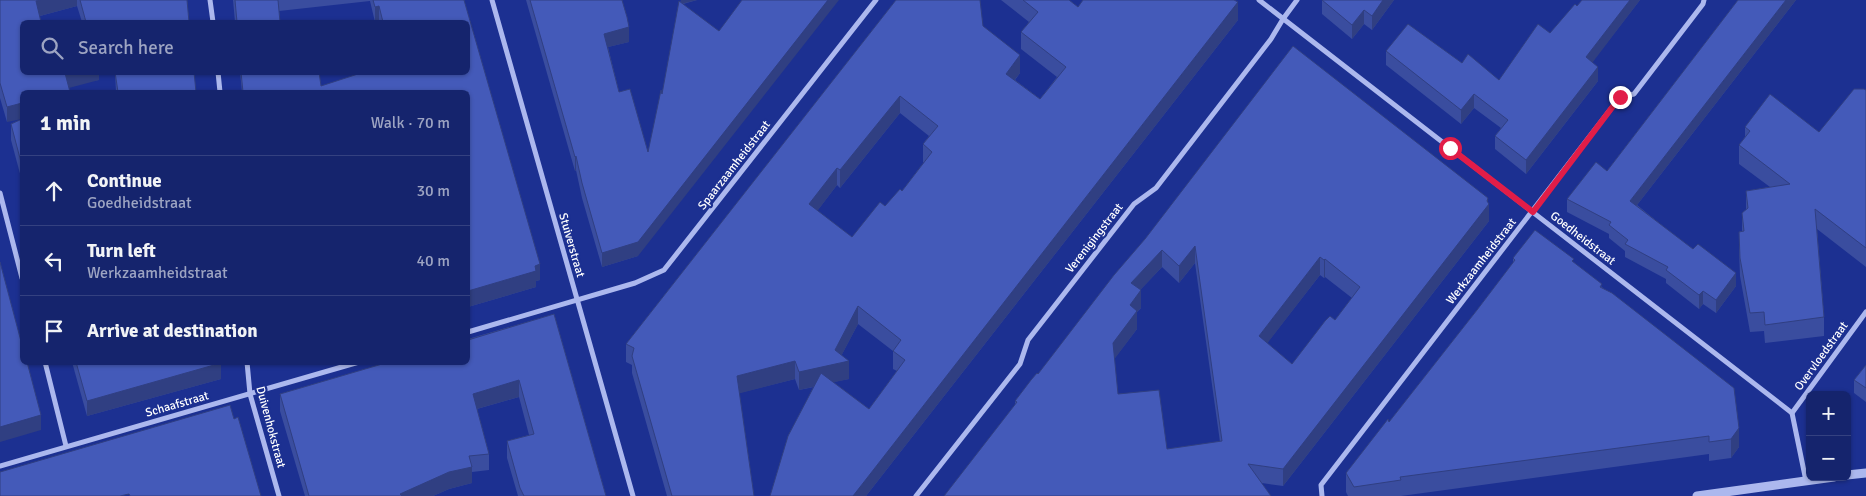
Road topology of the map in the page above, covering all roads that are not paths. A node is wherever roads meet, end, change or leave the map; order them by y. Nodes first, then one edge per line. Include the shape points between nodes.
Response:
1 (210, 0) edge
2 (492, 0) edge
3 (876, 0) edge
4 (1259, 0) edge
5 (1297, 0) edge
6 (1704, 0) edge
7 (1283, 18) junction
8 (213, 20) edge
9 (218, 75) edge
10 (220, 90) edge
11 (0, 192) edge
12 (1533, 212) junction
13 (20, 270) edge
14 (577, 300) junction
15 (1866, 312) edge
16 (470, 331) edge
17 (45, 365) edge
18 (247, 365) edge
19 (349, 365) edge
20 (250, 394) junction
21 (1792, 412) junction
22 (66, 446) junction
23 (0, 466) edge
24 (1866, 473) edge
25 (1851, 475) edge
26 (1806, 481) joint
27 (279, 496) edge
28 (633, 496) edge
29 (916, 496) edge
30 (1322, 496) edge
31 (1697, 496) edge

1 - 8 street
2 - 14 street, Stuiverstraat
3 - 14 street, Spaarzaamheidstraat via 664,270
4 - 7 street, Goedheidstraat
5 - 7 street, Verenigingstraat
6 - 12 street, Werkzaamheidstraat via 1634,94 1620,97
7 - 12 street, Goedheidstraat
7 - 29 street, Verenigingstraat via 1271,39 1156,188 1134,204 1028,340 1020,364
9 - 10 street
11 - 13 street
12 - 21 street, Goedheidstraat
12 - 30 street, Werkzaamheidstraat via 1321,485
14 - 16 street
14 - 28 street, Stuiverstraat
15 - 21 street, Overvloedstraat
17 - 22 street
18 - 20 street, Duivenhokstraat
19 - 20 street, Schaafstraat
20 - 22 street, Schaafstraat
20 - 27 street, Duivenhokstraat
21 - 26 street
22 - 23 street, Schaafstraat
24 - 25 street
26 - 31 street

